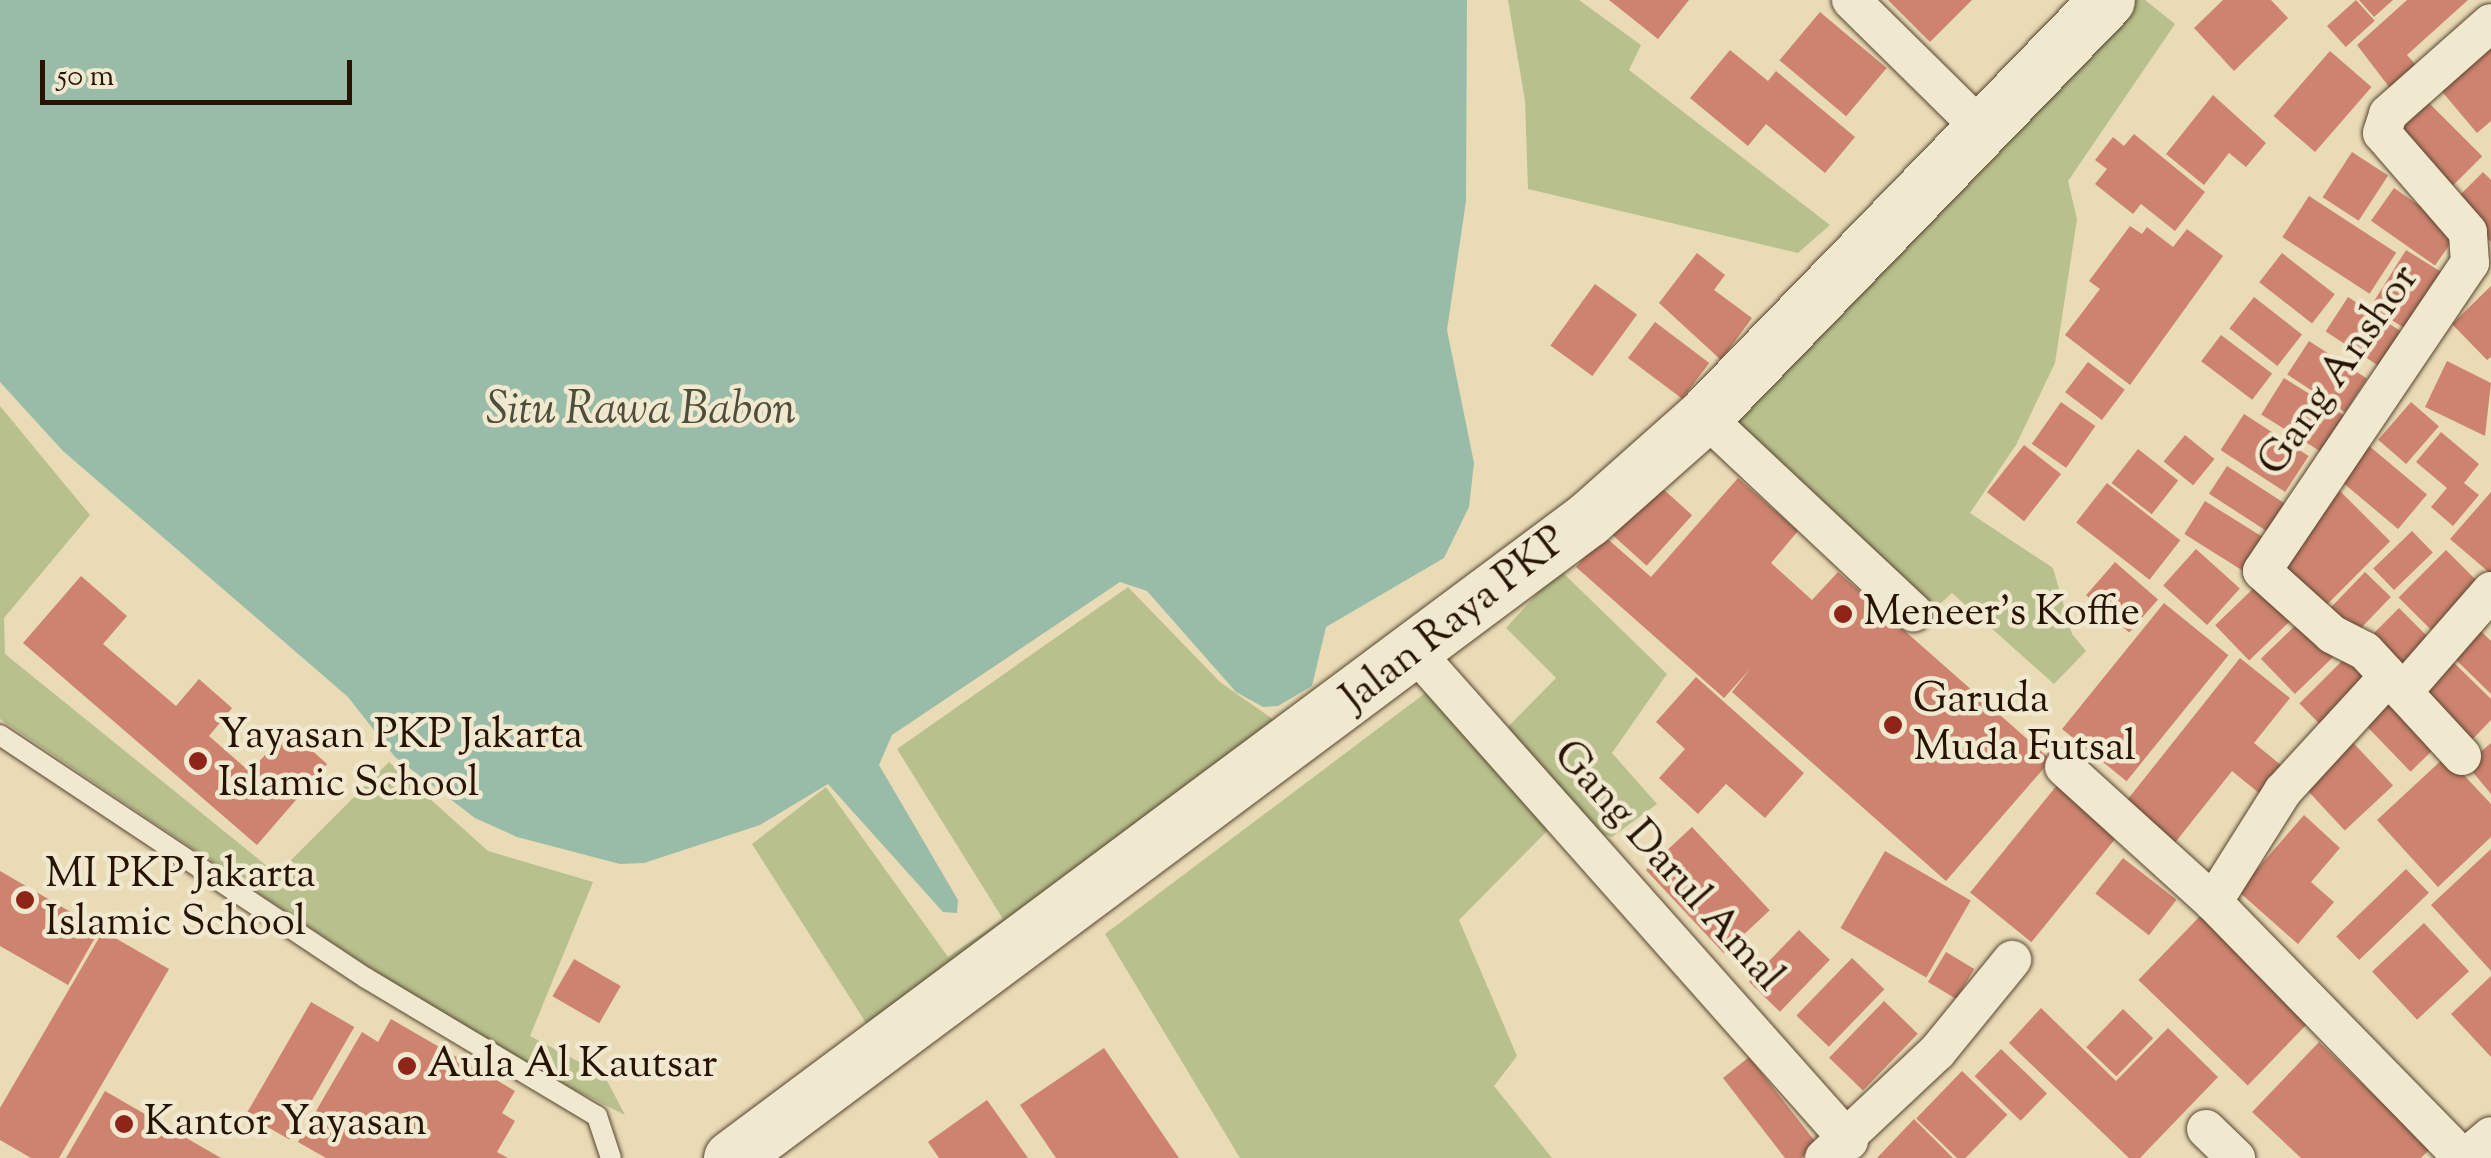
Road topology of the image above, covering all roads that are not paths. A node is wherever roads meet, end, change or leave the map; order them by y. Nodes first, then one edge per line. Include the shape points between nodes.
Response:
1 (1851, 0) edge
2 (2104, 1) edge
3 (2491, 23) edge
4 (1982, 129) junction
5 (1704, 416) junction
6 (1913, 612) dead end
7 (2484, 612) edge
8 (1416, 654) junction
9 (2396, 684) junction
10 (0, 734) edge
11 (2462, 756) dead end
12 (2064, 767) dead end
13 (2213, 902) junction
14 (2012, 960) dead end
15 (2206, 1129) dead end
16 (1837, 1149) edge
17 (2478, 1151) edge
18 (610, 1158) edge
19 (731, 1158) edge
20 (2236, 1158) edge

1 - 4 street
2 - 4 street, Jalan Raya PKP
3 - 9 street, Gang Anshor via 2388,114 2382,132 2468,232 2470,263 2262,571 2266,582
4 - 5 street, Jalan Raya PKP
5 - 6 street
5 - 8 street, Jalan Raya PKP
7 - 9 street
8 - 16 street, Gang Darul Amal
8 - 19 street, Jalan Raya PKP
9 - 11 street, Gang Anshor
9 - 13 street via 2283,791
10 - 18 lane via 366,978 597,1116
12 - 13 street
13 - 17 street
14 - 16 street
15 - 20 street

